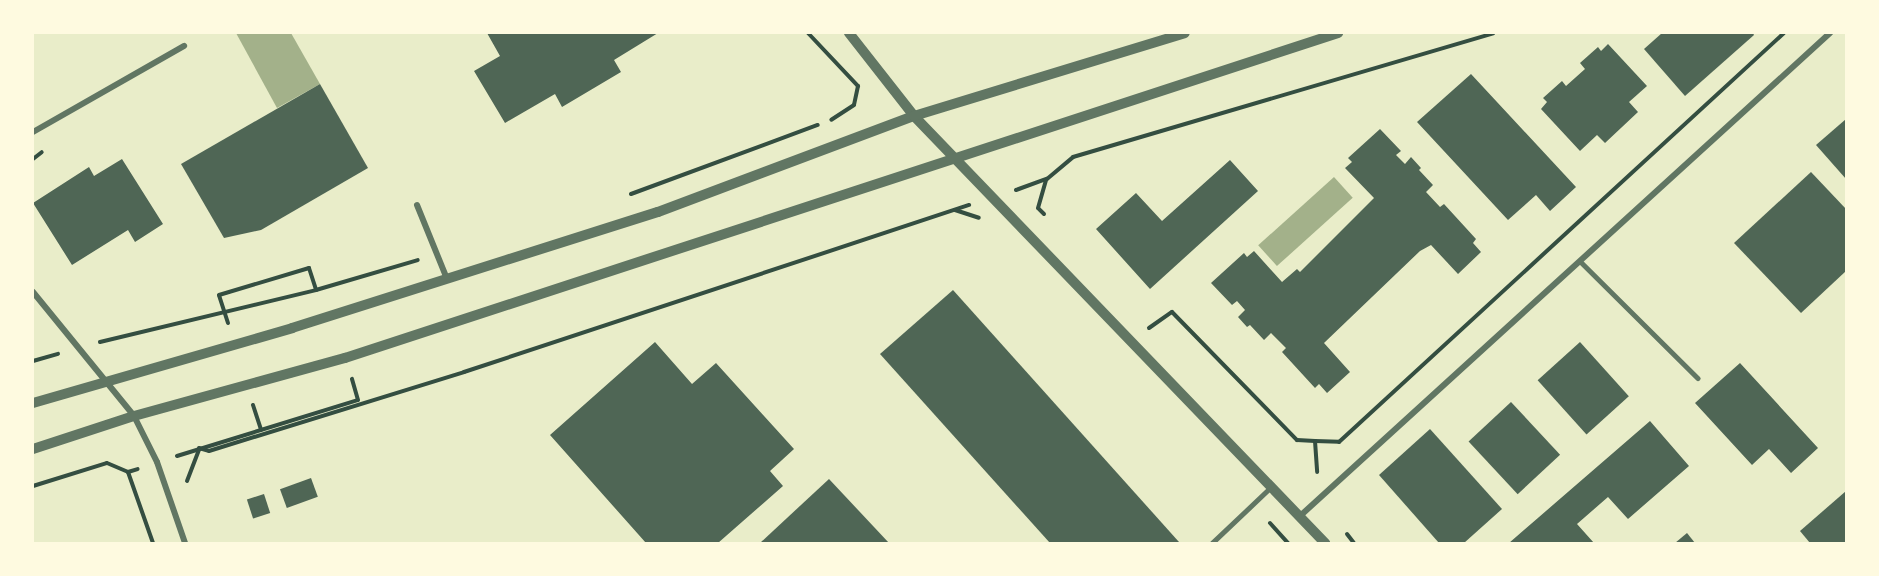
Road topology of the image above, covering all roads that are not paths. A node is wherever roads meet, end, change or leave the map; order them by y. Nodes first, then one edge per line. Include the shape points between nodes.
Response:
1 (849, 33) edge
2 (1185, 33) edge
3 (1338, 33) edge
4 (1830, 33) edge
5 (184, 46) dead end
6 (914, 116) junction
7 (33, 132) edge
8 (956, 160) junction
9 (417, 205) dead end
10 (1580, 261) junction
11 (447, 279) junction
12 (33, 292) edge
13 (1698, 378) dead end
14 (108, 380) junction
15 (33, 403) edge
16 (134, 416) junction
17 (33, 449) edge
18 (1272, 487) junction
19 (1300, 516) junction
20 (185, 543) edge
21 (1212, 543) edge
22 (1325, 543) edge

1 - 6 street
2 - 6 street
3 - 8 street
4 - 10 street
5 - 7 street
6 - 8 street
6 - 11 street via 658,212
8 - 16 street via 313,368
8 - 18 street
9 - 11 street
10 - 13 lane
10 - 19 street
11 - 14 street
12 - 14 street
14 - 15 street
14 - 16 street
16 - 17 street
16 - 20 street via 157,462
18 - 19 street
18 - 21 lane
19 - 22 street

